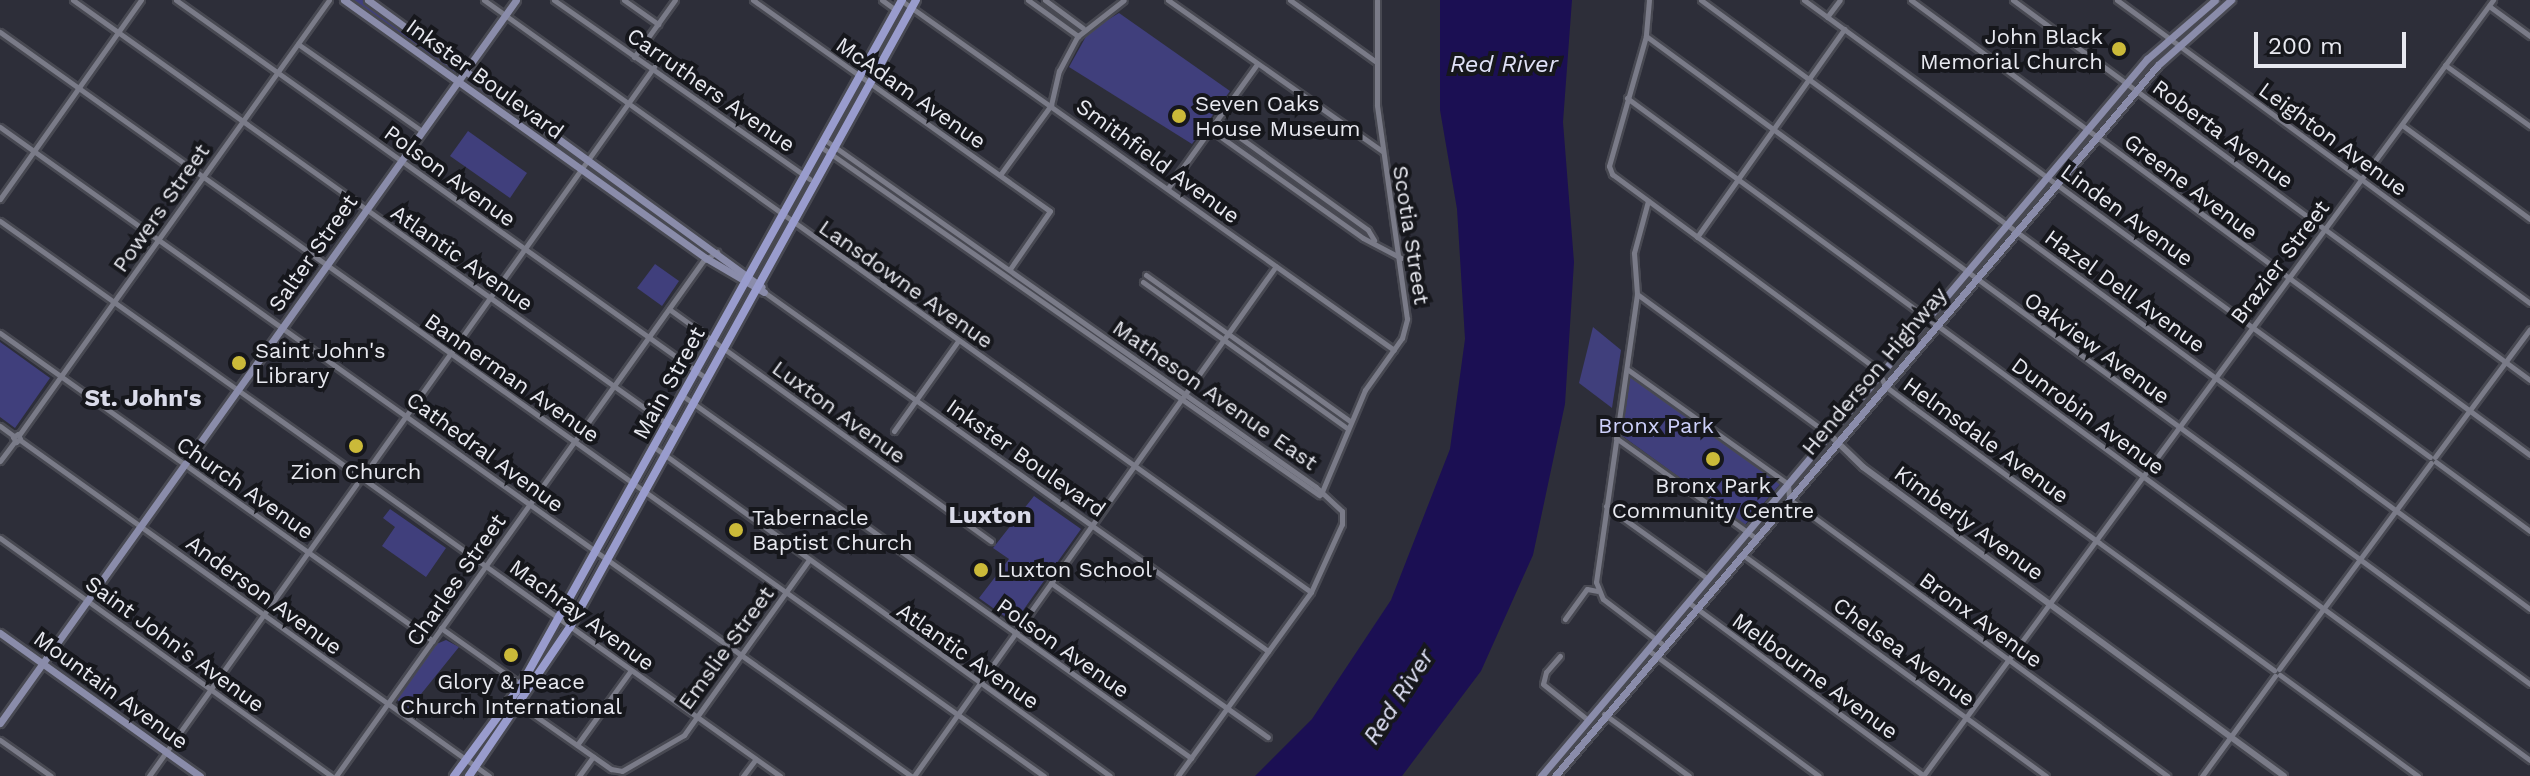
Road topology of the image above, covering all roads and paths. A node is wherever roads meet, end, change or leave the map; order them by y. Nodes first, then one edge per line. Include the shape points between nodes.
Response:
1 (73, 0) edge
2 (141, 0) edge
3 (176, 0) edge
4 (329, 0) edge
5 (344, 0) edge
6 (368, 0) edge
7 (484, 0) edge
8 (516, 0) edge
9 (554, 0) edge
10 (624, 0) edge
11 (675, 0) edge
12 (753, 0) edge
13 (882, 0) edge
14 (902, 0) edge
15 (1028, 0) edge
16 (1045, 0) edge
17 (1124, 0) edge
18 (1168, 0) edge
19 (1290, 0) edge
20 (1377, 0) edge
21 (1649, 0) edge
22 (1701, 0) edge
23 (1804, 0) edge
24 (1840, 0) edge
25 (1911, 0) edge
26 (2013, 0) edge
27 (2117, 0) edge
28 (2213, 0) edge
29 (2231, 0) edge
30 (914, 3) edge
31 (2491, 3) edge
32 (897, 10) junction
33 (2216, 13) junction
34 (505, 15) junction
35 (1827, 17) junction
36 (658, 24) junction
37 (1083, 28) junction
38 (1844, 29) junction
39 (0, 32) edge
40 (119, 33) junction
41 (1078, 36) junction
42 (1646, 36) junction
43 (2530, 36) edge
44 (2169, 39) junction
45 (298, 44) junction
46 (2178, 45) junction
47 (634, 57) junction
48 (1375, 61) junction
49 (1257, 64) junction
50 (2445, 65) junction
51 (654, 67) junction
52 (465, 70) junction
53 (277, 72) junction
54 (860, 77) junction
55 (1809, 79) junction
56 (458, 81) junction
57 (870, 82) junction
58 (2127, 84) junction
59 (78, 88) junction
60 (2136, 91) junction
61 (1627, 98) junction
62 (629, 104) junction
63 (1051, 105) junction
64 (243, 121) junction
65 (1217, 121) junction
66 (2402, 125) junction
67 (2530, 126) edge
68 (0, 127) edge
69 (1772, 129) junction
70 (1211, 130) junction
71 (422, 131) junction
72 (2087, 131) junction
73 (2096, 137) junction
74 (823, 143) junction
75 (833, 149) junction
76 (34, 151) junction
77 (1382, 151) junction
78 (590, 158) junction
79 (401, 161) junction
80 (581, 170) junction
81 (1000, 175) junction
82 (203, 177) junction
83 (807, 177) junction
84 (1736, 177) junction
85 (2047, 178) junction
86 (2362, 180) junction
87 (2056, 184) junction
88 (1168, 188) junction
89 (0, 199) edge
90 (1648, 201) junction
91 (366, 210) junction
92 (784, 214) junction
93 (2530, 219) edge
94 (0, 221) edge
95 (792, 224) junction
96 (2007, 225) junction
97 (2324, 229) junction
98 (2016, 232) junction
99 (1697, 238) junction
100 (158, 239) junction
101 (1374, 241) junction
102 (525, 249) junction
103 (718, 252) junction
104 (706, 258) junction
105 (1401, 258) junction
106 (326, 266) junction
107 (1276, 266) junction
108 (1010, 269) junction
109 (1968, 272) junction
110 (1005, 275) junction
111 (1146, 275) dead end
112 (1976, 279) junction
113 (2287, 279) junction
114 (747, 280) junction
115 (1143, 282) dead end
116 (759, 288) junction
117 (1637, 294) junction
118 (490, 298) junction
119 (114, 302) junction
120 (2530, 303) edge
121 (669, 309) junction
122 (1928, 318) junction
123 (1937, 325) junction
124 (2252, 326) junction
125 (282, 328) junction
126 (2530, 329) edge
127 (0, 333) edge
128 (1228, 333) junction
129 (649, 337) junction
130 (713, 340) junction
131 (1224, 340) junction
132 (958, 341) junction
133 (723, 349) junction
134 (1394, 350) junction
135 (451, 354) junction
136 (2506, 362) junction
137 (1627, 369) junction
138 (696, 372) junction
139 (1882, 373) junction
140 (61, 376) junction
141 (2215, 377) junction
142 (706, 378) junction
143 (2530, 380) edge
144 (615, 386) junction
145 (1885, 386) junction
146 (238, 390) junction
147 (1185, 394) junction
148 (683, 396) junction
149 (1181, 400) junction
150 (915, 402) junction
151 (692, 403) junction
152 (2469, 410) junction
153 (406, 416) junction
154 (1351, 422) junction
155 (668, 425) junction
156 (0, 426) edge
157 (2178, 426) junction
158 (1348, 429) junction
159 (677, 431) junction
160 (894, 431) dead end
161 (1830, 435) junction
162 (17, 438) junction
163 (1616, 438) junction
164 (574, 441) junction
165 (1835, 444) junction
166 (654, 447) junction
167 (663, 454) junction
168 (2530, 455) edge
169 (2433, 460) junction
170 (0, 461) edge
171 (185, 464) junction
172 (1134, 466) junction
173 (2142, 476) junction
174 (362, 478) junction
175 (634, 484) junction
176 (1788, 484) junction
177 (643, 490) junction
178 (1320, 495) junction
179 (1789, 499) junction
180 (530, 504) junction
181 (1606, 506) junction
182 (2395, 510) junction
183 (140, 526) junction
184 (1092, 526) junction
185 (2530, 531) edge
186 (1748, 532) junction
187 (0, 538) edge
188 (1757, 539) junction
189 (2095, 540) junction
190 (991, 541) dead end
191 (309, 552) junction
192 (596, 552) junction
193 (1743, 554) junction
194 (607, 558) junction
195 (2360, 560) junction
196 (808, 561) junction
197 (486, 566) junction
198 (1708, 579) junction
199 (1051, 583) junction
200 (1597, 591) junction
201 (786, 592) junction
202 (1311, 592) junction
203 (87, 601) junction
204 (1688, 602) junction
205 (2049, 604) junction
206 (1696, 609) junction
207 (2323, 609) junction
208 (2530, 609) edge
209 (264, 614) junction
210 (559, 619) junction
211 (1565, 619) dead end
212 (570, 627) junction
213 (441, 628) junction
214 (0, 633) edge
215 (1016, 633) junction
216 (1656, 639) junction
217 (433, 641) junction
218 (1665, 646) junction
219 (1647, 650) junction
220 (1268, 651) junction
221 (741, 655) junction
222 (1560, 656) dead end
223 (1656, 656) junction
224 (2009, 660) junction
225 (43, 664) junction
226 (631, 670) junction
227 (2277, 672) junction
228 (980, 684) junction
229 (2530, 684) edge
230 (521, 685) junction
231 (211, 690) junction
232 (530, 692) junction
233 (511, 699) junction
234 (388, 703) junction
235 (521, 706) junction
236 (1227, 707) junction
237 (1597, 708) junction
238 (958, 715) junction
239 (1606, 715) junction
240 (697, 717) junction
241 (1966, 717) junction
242 (1588, 720) junction
243 (0, 723) edge
244 (1596, 727) junction
245 (2230, 736) junction
246 (1268, 737) dead end
247 (0, 740) edge
248 (577, 745) junction
249 (167, 752) junction
250 (593, 757) junction
251 (1191, 758) junction
252 (466, 759) junction
253 (756, 759) junction
254 (2530, 760) edge
255 (476, 767) junction
256 (1547, 768) junction
257 (51, 776) edge
258 (149, 776) edge
259 (200, 776) edge
260 (334, 776) edge
261 (454, 776) edge
262 (469, 776) edge
263 (489, 776) edge
264 (579, 776) edge
265 (743, 776) edge
266 (780, 776) edge
267 (913, 776) edge
268 (1044, 776) edge
269 (1110, 776) edge
270 (1178, 776) edge
271 (1541, 776) edge
272 (1556, 776) edge
273 (1689, 776) edge
274 (1819, 776) edge
275 (1923, 776) edge
276 (2046, 776) edge
277 (2167, 776) edge
278 (2202, 776) edge
279 (2284, 776) edge
280 (2418, 776) edge

1 - 40 street, Atlantic Avenue
2 - 40 street
3 - 53 street, Polson Avenue
4 - 45 street, Powers Street
5 - 56 main road, Inkster Boulevard
6 - 52 main road, Inkster Boulevard
7 - 34 street, Lansdowne Avenue
8 - 34 main road, Salter Street
9 - 47 street, Carruthers Avenue
10 - 36 street
11 - 36 street
12 - 54 street, McAdam Avenue
13 - 32 street
14 - 30 street, Smithfield Avenue
14 - 32 main road, Main Street
15 - 41 street
16 - 37 street
17 - 37 street
18 - 49 street
19 - 48 street
20 - 48 street, Scotia Street
21 - 42 street
22 - 55 street, Hazel Dell Avenue
23 - 35 street, Linden Avenue
24 - 35 street
25 - 72 street, Greene Avenue
26 - 58 street, Roberta Avenue
27 - 44 street, Leighton Avenue
28 - 33 street
28 - 44 main road, Henderson Highway
29 - 33 main road, Henderson Highway
30 - 57 main road, Main Street
30 - 63 street, Smithfield Avenue
31 - 43 street
31 - 50 street, Brazier Street
32 - 54 main road, Main Street
33 - 46 main road, Henderson Highway
34 - 52 main road, Salter Street
34 - 62 street, Lansdowne Avenue
35 - 38 street, Linden Avenue
36 - 47 street
37 - 41 street
38 - 55 street
38 - 85 street, Linden Avenue
39 - 59 street, Bannerman Avenue
40 - 59 street
40 - 64 street, Atlantic Avenue
41 - 63 street via 1059,71
42 - 61 street
42 - 69 street, Oakview Avenue
44 - 46 street, Leighton Avenue
44 - 58 main road, Henderson Highway
45 - 53 street, Powers Street
45 - 71 street
46 - 60 main road, Henderson Highway
46 - 86 street, Leighton Avenue
47 - 51 street, Carruthers Avenue
48 - 77 street, Scotia Street
49 - 65 street
49 - 77 street
50 - 66 street, Brazier Street
50 - 67 street
51 - 62 street
51 - 83 street, Carruthers Avenue
52 - 56 main road, Salter Street
52 - 78 main road, Inkster Boulevard
53 - 64 street, Powers Street
53 - 79 street, Polson Avenue
54 - 57 street, McAdam Avenue
54 - 74 main road, Main Street
55 - 69 street
55 - 96 street, Hazel Dell Avenue
56 - 71 main road, Salter Street
56 - 80 main road, Inkster Boulevard
57 - 75 main road, Main Street
57 - 81 street, McAdam Avenue
58 - 60 street, Roberta Avenue
58 - 72 main road, Henderson Highway
59 - 76 street
59 - 82 street, Bannerman Avenue
60 - 73 main road, Henderson Highway
60 - 97 street, Roberta Avenue
61 - 84 street, Dunrobin Avenue
61 - 90 street, Helmsdale Avenue via 1609,166
62 - 78 street
62 - 92 street, Lansdowne Avenue
63 - 81 street
63 - 88 street, Smithfield Avenue
64 - 82 street, Powers Street
64 - 91 street, Atlantic Avenue
65 - 70 street
65 - 101 street via 1368,230
66 - 86 street, Brazier Street
66 - 93 street
68 - 76 street, Cathedral Avenue
69 - 84 street
69 - 109 street, Oakview Avenue
70 - 88 street
70 - 101 street
71 - 79 main road, Salter Street
72 - 73 street, Greene Avenue
72 - 85 main road, Henderson Highway
73 - 87 main road, Henderson Highway
73 - 113 street, Greene Avenue
74 - 75 street, Matheson Avenue East
74 - 83 main road, Main Street
75 - 95 main road, Main Street
75 - 108 street, Matheson Avenue East
75 - 110 street, Matheson Avenue East
76 - 89 street
76 - 100 street, Cathedral Avenue
77 - 105 street, Scotia Street
78 - 80 street
78 - 103 main road, Inkster Boulevard
79 - 91 main road, Salter Street
79 - 102 street, Polson Avenue
80 - 102 street
80 - 104 main road, Inkster Boulevard
81 - 108 street, McAdam Avenue via 1050,211
82 - 100 street, Powers Street
82 - 106 street, Bannerman Avenue
83 - 92 main road, Main Street
84 - 99 street
84 - 122 street, Dunrobin Avenue
85 - 87 street, Linden Avenue
85 - 96 main road, Henderson Highway
86 - 97 street, Brazier Street
86 - 120 street, Leighton Avenue
87 - 98 main road, Henderson Highway
87 - 124 street, Linden Avenue
88 - 107 street, Smithfield Avenue
90 - 99 street, Helmsdale Avenue
90 - 117 street via 1634,253
91 - 106 main road, Salter Street
91 - 118 street, Atlantic Avenue
92 - 95 street, Lansdowne Avenue
92 - 114 main road, Main Street
94 - 119 street, Machray Avenue
95 - 116 main road, Main Street
95 - 132 street, Lansdowne Avenue
96 - 98 street, Hazel Dell Avenue
96 - 109 main road, Henderson Highway
97 - 113 street, Brazier Street
97 - 136 street, Roberta Avenue
98 - 112 main road, Henderson Highway
98 - 141 street, Hazel Dell Avenue
99 - 139 street, Helmsdale Avenue
100 - 119 street, Powers Street
100 - 125 street, Cathedral Avenue
101 - 105 street
102 - 118 street
102 - 129 street, Polson Avenue
103 - 104 street, Charles Street
103 - 114 main road, Inkster Boulevard
104 - 114 main road, Inkster Boulevard
104 - 121 street, Charles Street
105 - 134 street, Scotia Street via 1407,319
106 - 125 main road, Salter Street
106 - 135 street, Bannerman Avenue
107 - 128 street
107 - 134 street, Smithfield Avenue
108 - 110 street
108 - 147 street, Matheson Avenue East
109 - 112 street, Oakview Avenue
109 - 122 main road, Henderson Highway
110 - 149 street, Matheson Avenue East
111 - 128 street
112 - 123 main road, Henderson Highway
112 - 157 street, Oakview Avenue
113 - 124 street, Brazier Street
113 - 152 street, Greene Avenue
114 - 116 main road, Inkster Boulevard
114 - 130 main road, Main Street
115 - 131 street
116 - 133 main road, Main Street
116 - 150 street, Inkster Boulevard
117 - 137 street
117 - 161 street, Kimberly Avenue
118 - 135 street
118 - 144 street, Atlantic Avenue
119 - 140 street, Powers Street
119 - 146 street, Machray Avenue
121 - 129 street, Charles Street
121 - 130 street, Luxton Avenue
122 - 123 street, Dunrobin Avenue
122 - 139 main road, Henderson Highway
123 - 145 main road, Henderson Highway
123 - 173 street, Dunrobin Avenue
124 - 141 street, Brazier Street
124 - 169 street, Linden Avenue
125 - 146 main road, Salter Street
125 - 153 street, Cathedral Avenue
126 - 136 street
127 - 140 street, Church Avenue
128 - 131 street
128 - 154 street
129 - 138 street, Polson Avenue
129 - 144 street, Charles Street
130 - 133 street, Luxton Avenue
130 - 138 main road, Main Street
131 - 147 street
131 - 158 street
132 - 150 street
132 - 172 street, Lansdowne Avenue
133 - 142 main road, Main Street
133 - 190 street, Luxton Avenue
134 - 154 street, Scotia Street
135 - 153 street
135 - 164 street, Bannerman Avenue
136 - 143 street, Roberta Avenue
136 - 152 street
137 - 163 street
137 - 176 street
138 - 142 street, Polson Avenue
138 - 148 main road, Main Street
139 - 145 street, Helmsdale Avenue
139 - 161 main road, Henderson Highway
140 - 162 street, Powers Street
140 - 171 street, Church Avenue
141 - 157 street, Brazier Street
141 - 182 street, Hazel Dell Avenue
142 - 151 main road, Main Street
144 - 155 street, Atlantic Avenue
144 - 164 street, Charles Street
145 - 165 main road, Henderson Highway
145 - 189 street, Helmsdale Avenue
146 - 171 main road, Salter Street
146 - 174 street, Machray Avenue
147 - 149 street
147 - 178 street, Matheson Avenue East
148 - 151 street, Polson Avenue
148 - 155 main road, Main Street
149 - 172 street
149 - 178 street, Matheson Avenue East
150 - 160 street
150 - 184 street, Inkster Boulevard
151 - 159 main road, Main Street
151 - 215 street, Polson Avenue
152 - 168 street, Greene Avenue
152 - 169 street
153 - 174 street
153 - 180 street, Cathedral Avenue
154 - 158 street, Scotia Street
155 - 159 street, Atlantic Avenue
155 - 166 main road, Main Street
156 - 162 street, Anderson Avenue
157 - 173 street, Brazier Street
157 - 195 street, Oakview Avenue
158 - 178 street, Scotia Street
159 - 167 main road, Main Street
161 - 165 street, Kimberly Avenue
161 - 176 main road, Henderson Highway
162 - 170 street, Powers Street
162 - 183 street, Anderson Avenue
163 - 181 street
163 - 186 street
164 - 175 street, Bannerman Avenue
164 - 180 street, Charles Street
165 - 179 main road, Henderson Highway
165 - 205 street, Kimberly Avenue
166 - 167 street, Atlantic Avenue
166 - 175 main road, Main Street
167 - 177 main road, Main Street
167 - 196 street, Atlantic Avenue
169 - 182 street
169 - 185 street, Linden Avenue
171 - 183 main road, Salter Street
171 - 191 street, Church Avenue
172 - 184 street
172 - 202 street, Lansdowne Avenue
173 - 189 street, Brazier Street
173 - 207 street, Dunrobin Avenue
174 - 191 street
174 - 197 street, Machray Avenue
175 - 177 street, Bannerman Avenue
175 - 192 main road, Main Street
176 - 179 street
176 - 186 main road, Henderson Highway
177 - 194 main road, Main Street
177 - 201 street, Bannerman Avenue
178 - 202 street via 1344,516
179 - 188 main road, Henderson Highway
179 - 224 street, Bronx Avenue
180 - 192 street, Cathedral Avenue
180 - 197 street, Charles Street
181 - 198 street
181 - 200 street
182 - 195 street
182 - 208 street, Hazel Dell Avenue
183 - 203 main road, Salter Street
183 - 209 street, Anderson Avenue
184 - 199 street
184 - 220 street, Inkster Boulevard
186 - 188 street
186 - 198 main road, Henderson Highway
187 - 203 street, Saint John's Avenue
188 - 193 main road, Henderson Highway
189 - 205 street, Brazier Street
189 - 227 street, Helmsdale Avenue
191 - 209 street
191 - 217 street, Church Avenue
192 - 194 street, Cathedral Avenue
192 - 210 main road, Main Street
193 - 206 main road, Henderson Highway
193 - 241 street, Chelsea Avenue
194 - 212 main road, Main Street
194 - 221 street, Cathedral Avenue
195 - 207 street
195 - 229 street, Oakview Avenue
196 - 201 street, Emslie Street
196 - 228 street, Atlantic Avenue
197 - 210 street, Machray Avenue
197 - 213 street, Charles Street
198 - 204 main road, Henderson Highway
199 - 215 street
199 - 236 street
200 - 211 street via 1587,589
200 - 216 street
201 - 221 street, Emslie Street
201 - 238 street, Bannerman Avenue
202 - 220 street
203 - 225 main road, Salter Street
203 - 231 street, Saint John's Avenue
204 - 206 street, Melbourne Avenue
204 - 216 main road, Henderson Highway
205 - 224 street, Brazier Street
205 - 245 street, Kimberly Avenue
206 - 218 main road, Henderson Highway
206 - 275 street, Melbourne Avenue
207 - 227 street
207 - 254 street, Dunrobin Avenue
209 - 231 street
209 - 234 street, Anderson Avenue
210 - 212 street, Machray Avenue
210 - 230 main road, Main Street
212 - 226 street, Machray Avenue
212 - 232 main road, Main Street
213 - 217 street, Charles Street
213 - 230 street
214 - 225 main road, Mountain Avenue
215 - 228 street
215 - 251 street, Polson Avenue
216 - 218 street
216 - 219 main road, Henderson Highway
217 - 234 street, Charles Street
218 - 223 main road, Henderson Highway
219 - 223 street
219 - 237 main road, Henderson Highway
220 - 236 street
221 - 240 street, Emslie Street
221 - 267 street, Cathedral Avenue
222 - 242 street via 1543,684
223 - 239 main road, Henderson Highway
223 - 274 street
224 - 241 street, Brazier Street
224 - 277 street, Bronx Avenue
225 - 243 main road, Salter Street
225 - 249 main road, Mountain Avenue
226 - 240 street, Machray Avenue
226 - 248 street
227 - 245 street
227 - 280 street, Helmsdale Avenue
228 - 238 street
228 - 269 street, Atlantic Avenue
230 - 232 street
230 - 233 main road, Main Street
231 - 249 street
231 - 260 street, Saint John's Avenue
232 - 235 main road, Main Street
233 - 235 street
233 - 252 main road, Main Street
234 - 252 street, Anderson Avenue
234 - 260 street, Charles Street
235 - 248 street
235 - 255 main road, Main Street
236 - 246 street
236 - 251 street
237 - 239 street
237 - 242 main road, Henderson Highway
238 - 267 street
238 - 268 street, Bannerman Avenue
239 - 244 main road, Henderson Highway
239 - 273 street
240 - 250 street, Emslie Street via 684,735 622,771
240 - 253 street, Machray Avenue
241 - 275 street, Brazier Street
241 - 276 street, Chelsea Avenue
242 - 244 main road
242 - 256 main road, Henderson Highway
244 - 272 main road, Henderson Highway
245 - 278 street
245 - 279 street, Kimberly Avenue
247 - 257 street
248 - 250 street
249 - 258 street
249 - 259 main road, Mountain Avenue
250 - 264 street
251 - 270 street
252 - 255 street, Anderson Avenue
252 - 261 main road, Main Street
253 - 265 street
253 - 266 street, Machray Avenue
255 - 262 main road, Main Street
255 - 263 street, Anderson Avenue
256 - 271 main road, Henderson Highway
256 - 272 street

